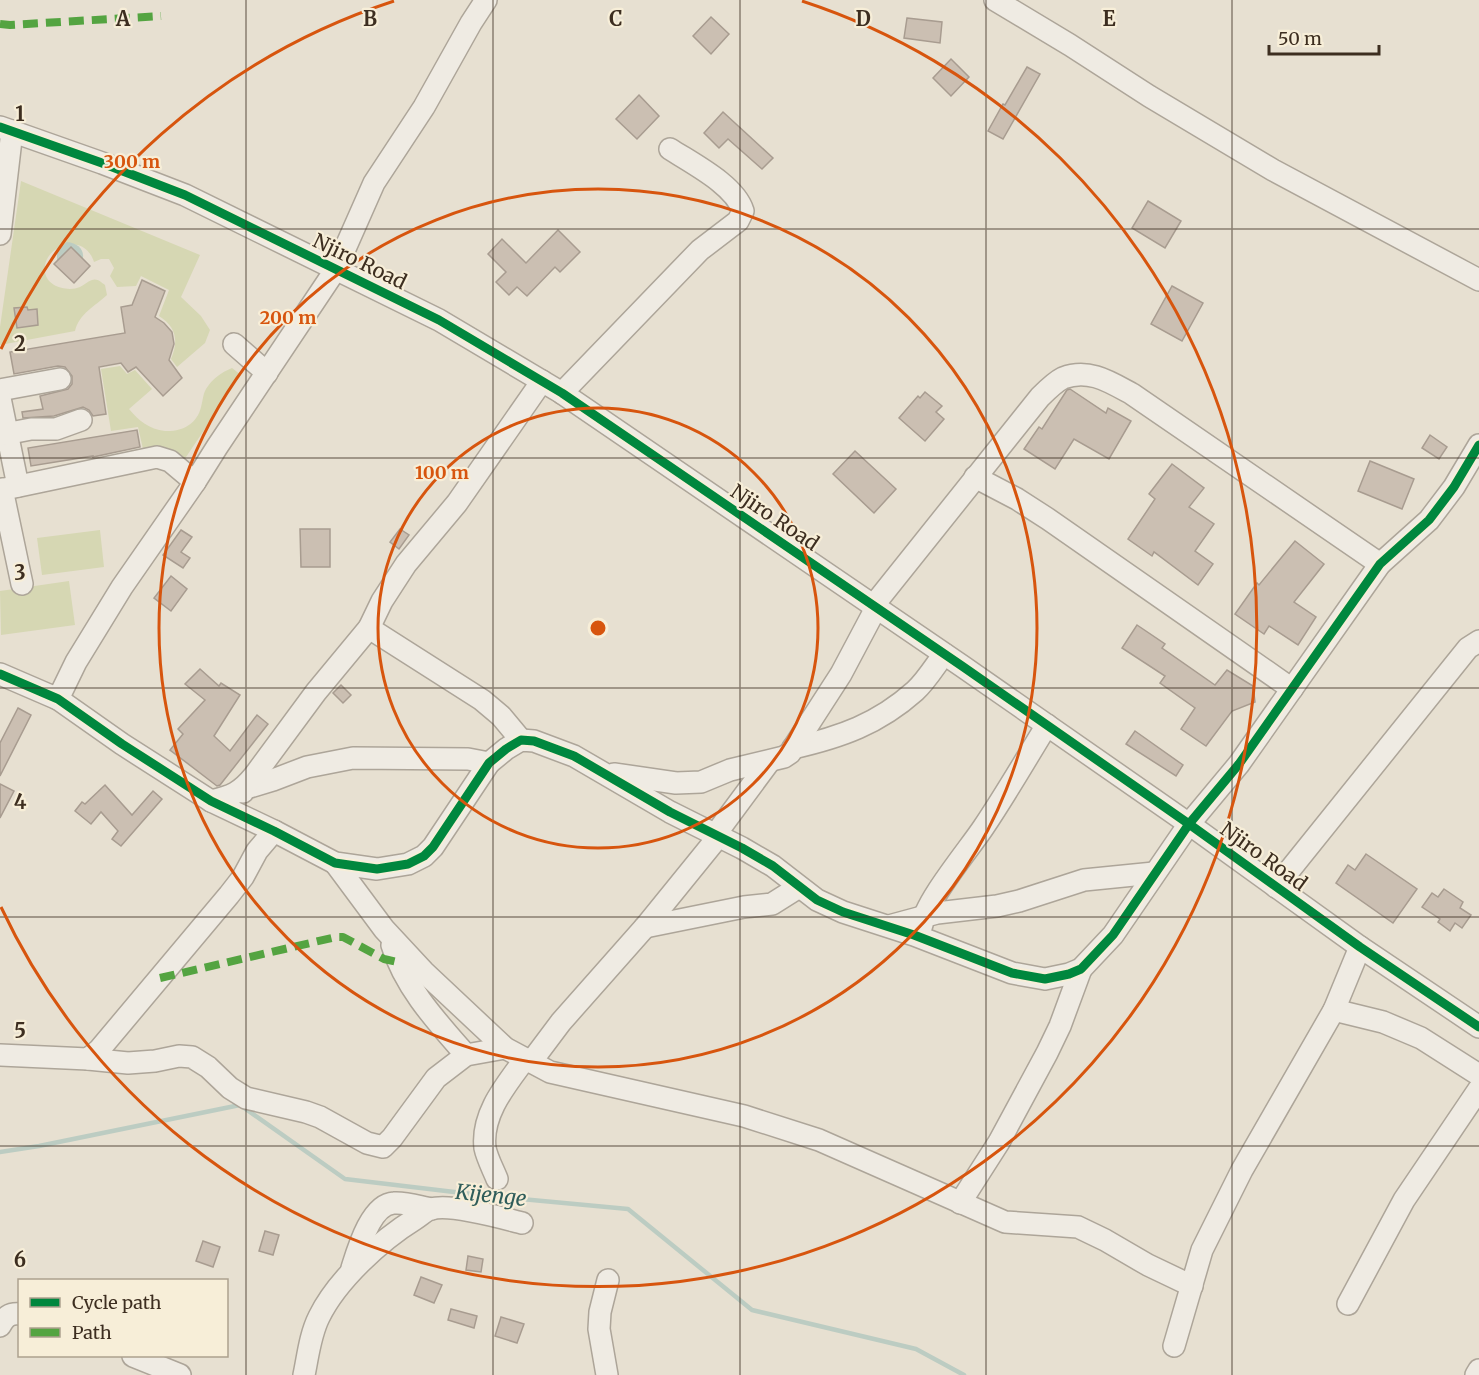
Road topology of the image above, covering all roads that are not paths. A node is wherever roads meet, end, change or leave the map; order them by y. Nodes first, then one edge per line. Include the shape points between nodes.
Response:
1 (486, 0) edge
2 (994, 0) edge
3 (6, 129) edge
4 (670, 149) dead end
5 (0, 234) edge
6 (336, 269) junction
7 (1479, 280) edge
8 (234, 344) dead end
9 (267, 373) junction
10 (60, 379) dead end
11 (542, 381) junction
12 (0, 390) edge
13 (562, 393) junction
14 (0, 398) edge
15 (81, 420) dead end
16 (4, 435) edge
17 (1479, 444) edge
18 (975, 477) junction
19 (195, 482) junction
20 (7, 488) edge
21 (7, 543) edge
22 (1380, 564) junction
23 (22, 584) dead end
24 (874, 607) junction
25 (369, 628) junction
26 (1479, 641) edge
27 (944, 654) junction
28 (0, 674) edge
29 (1292, 689) junction
30 (58, 699) junction
31 (1047, 725) junction
32 (521, 740) junction
33 (793, 748) junction
34 (769, 762) junction
35 (489, 763) junction
36 (603, 773) junction
37 (243, 789) junction
38 (211, 801) junction
39 (244, 817) junction
40 (1189, 824) junction
41 (274, 831) junction
42 (716, 836) junction
43 (335, 863) junction
44 (1154, 873) junction
45 (799, 887) junction
46 (1276, 887) junction
47 (923, 916) junction
48 (889, 926) junction
49 (645, 927) junction
50 (388, 933) junction
51 (924, 939) junction
52 (1360, 947) junction
53 (1081, 969) junction
54 (1334, 1010) junction
55 (1479, 1027) edge
56 (505, 1047) junction
57 (0, 1055) edge
58 (466, 1055) junction
59 (88, 1059) junction
60 (528, 1061) junction
61 (1479, 1075) edge
62 (1479, 1089) edge
63 (497, 1179) dead end
64 (960, 1203) junction
65 (431, 1209) junction
66 (522, 1223) dead end
67 (351, 1274) junction
68 (608, 1280) dead end
69 (1192, 1286) junction
70 (1348, 1304) dead end
71 (18, 1314) edge
72 (0, 1326) edge
73 (1174, 1346) dead end
74 (135, 1357) edge
75 (1479, 1370) edge
76 (180, 1375) edge
77 (304, 1375) edge
78 (607, 1375) edge
79 (1476, 1375) edge

1 - 6 street via 374,183
2 - 7 street via 1273,170
3 - 5 street
3 - 6 street, Njiro Road via 185,195
4 - 13 street via 732,191 743,211 738,221 700,250
6 - 9 street
6 - 11 street, Njiro Road via 439,320
8 - 9 street
9 - 19 street
10 - 12 street
11 - 13 street, Njiro Road
11 - 25 street via 457,502 406,564
13 - 24 street, Njiro Road
14 - 16 street
15 - 16 street via 56,429
16 - 20 street
17 - 22 street via 1429,520
18 - 22 street via 1040,397 1062,379 1102,377
18 - 24 street
18 - 29 street via 1048,519
19 - 20 street via 170,461 157,457
19 - 30 street via 122,587
20 - 21 street
21 - 23 street
22 - 29 street
24 - 27 street, Njiro Road
24 - 33 street via 841,674
25 - 32 street via 482,700
25 - 37 street
26 - 46 street via 1462,656
27 - 31 street, Njiro Road
27 - 33 street via 916,690 876,720 829,740
28 - 30 street
29 - 40 street via 1239,764
30 - 38 street
31 - 40 street, Njiro Road
31 - 47 street
32 - 35 street
32 - 36 street via 550,746
33 - 34 street via 784,757
34 - 36 street via 730,770 701,782 676,783
34 - 42 street
35 - 37 street via 468,759 353,758 307,767
35 - 43 street via 424,856 408,864 377,869
36 - 42 street
37 - 38 street
37 - 39 street
38 - 39 street
39 - 41 street
40 - 44 street
40 - 46 street, Njiro Road
41 - 43 street
41 - 59 street via 229,895
42 - 45 street via 773,866
42 - 49 street
43 - 50 street
44 - 47 street via 1084,880 1019,901
44 - 53 street via 1113,935
45 - 48 street via 843,912
45 - 49 street via 772,904
46 - 52 street, Njiro Road
47 - 48 street
47 - 51 street
48 - 51 street
49 - 60 street
50 - 56 street
50 - 58 street via 397,962 418,996
51 - 53 street via 1032,978 1056,978
52 - 54 street
52 - 55 street, Njiro Road
53 - 64 street via 1047,1053 999,1142
54 - 61 street via 1383,1022 1421,1038
54 - 69 street via 1242,1170 1202,1250
56 - 58 street
56 - 60 street
57 - 59 street
58 - 59 street via 436,1078 383,1146 367,1143 306,1112 246,1098 192,1057 128,1063
60 - 63 street via 503,1089 484,1132 485,1150
60 - 64 street via 550,1072 744,1116 819,1140
62 - 70 street via 1404,1200
64 - 69 street via 1005,1222 1078,1227
65 - 66 street via 466,1210
65 - 67 street via 392,1235
65 - 67 street via 393,1203 382,1207 364,1236
67 - 77 street via 318,1319
68 - 78 street via 598,1329
69 - 73 street
71 - 72 street via 5,1317
74 - 76 street
75 - 79 street

